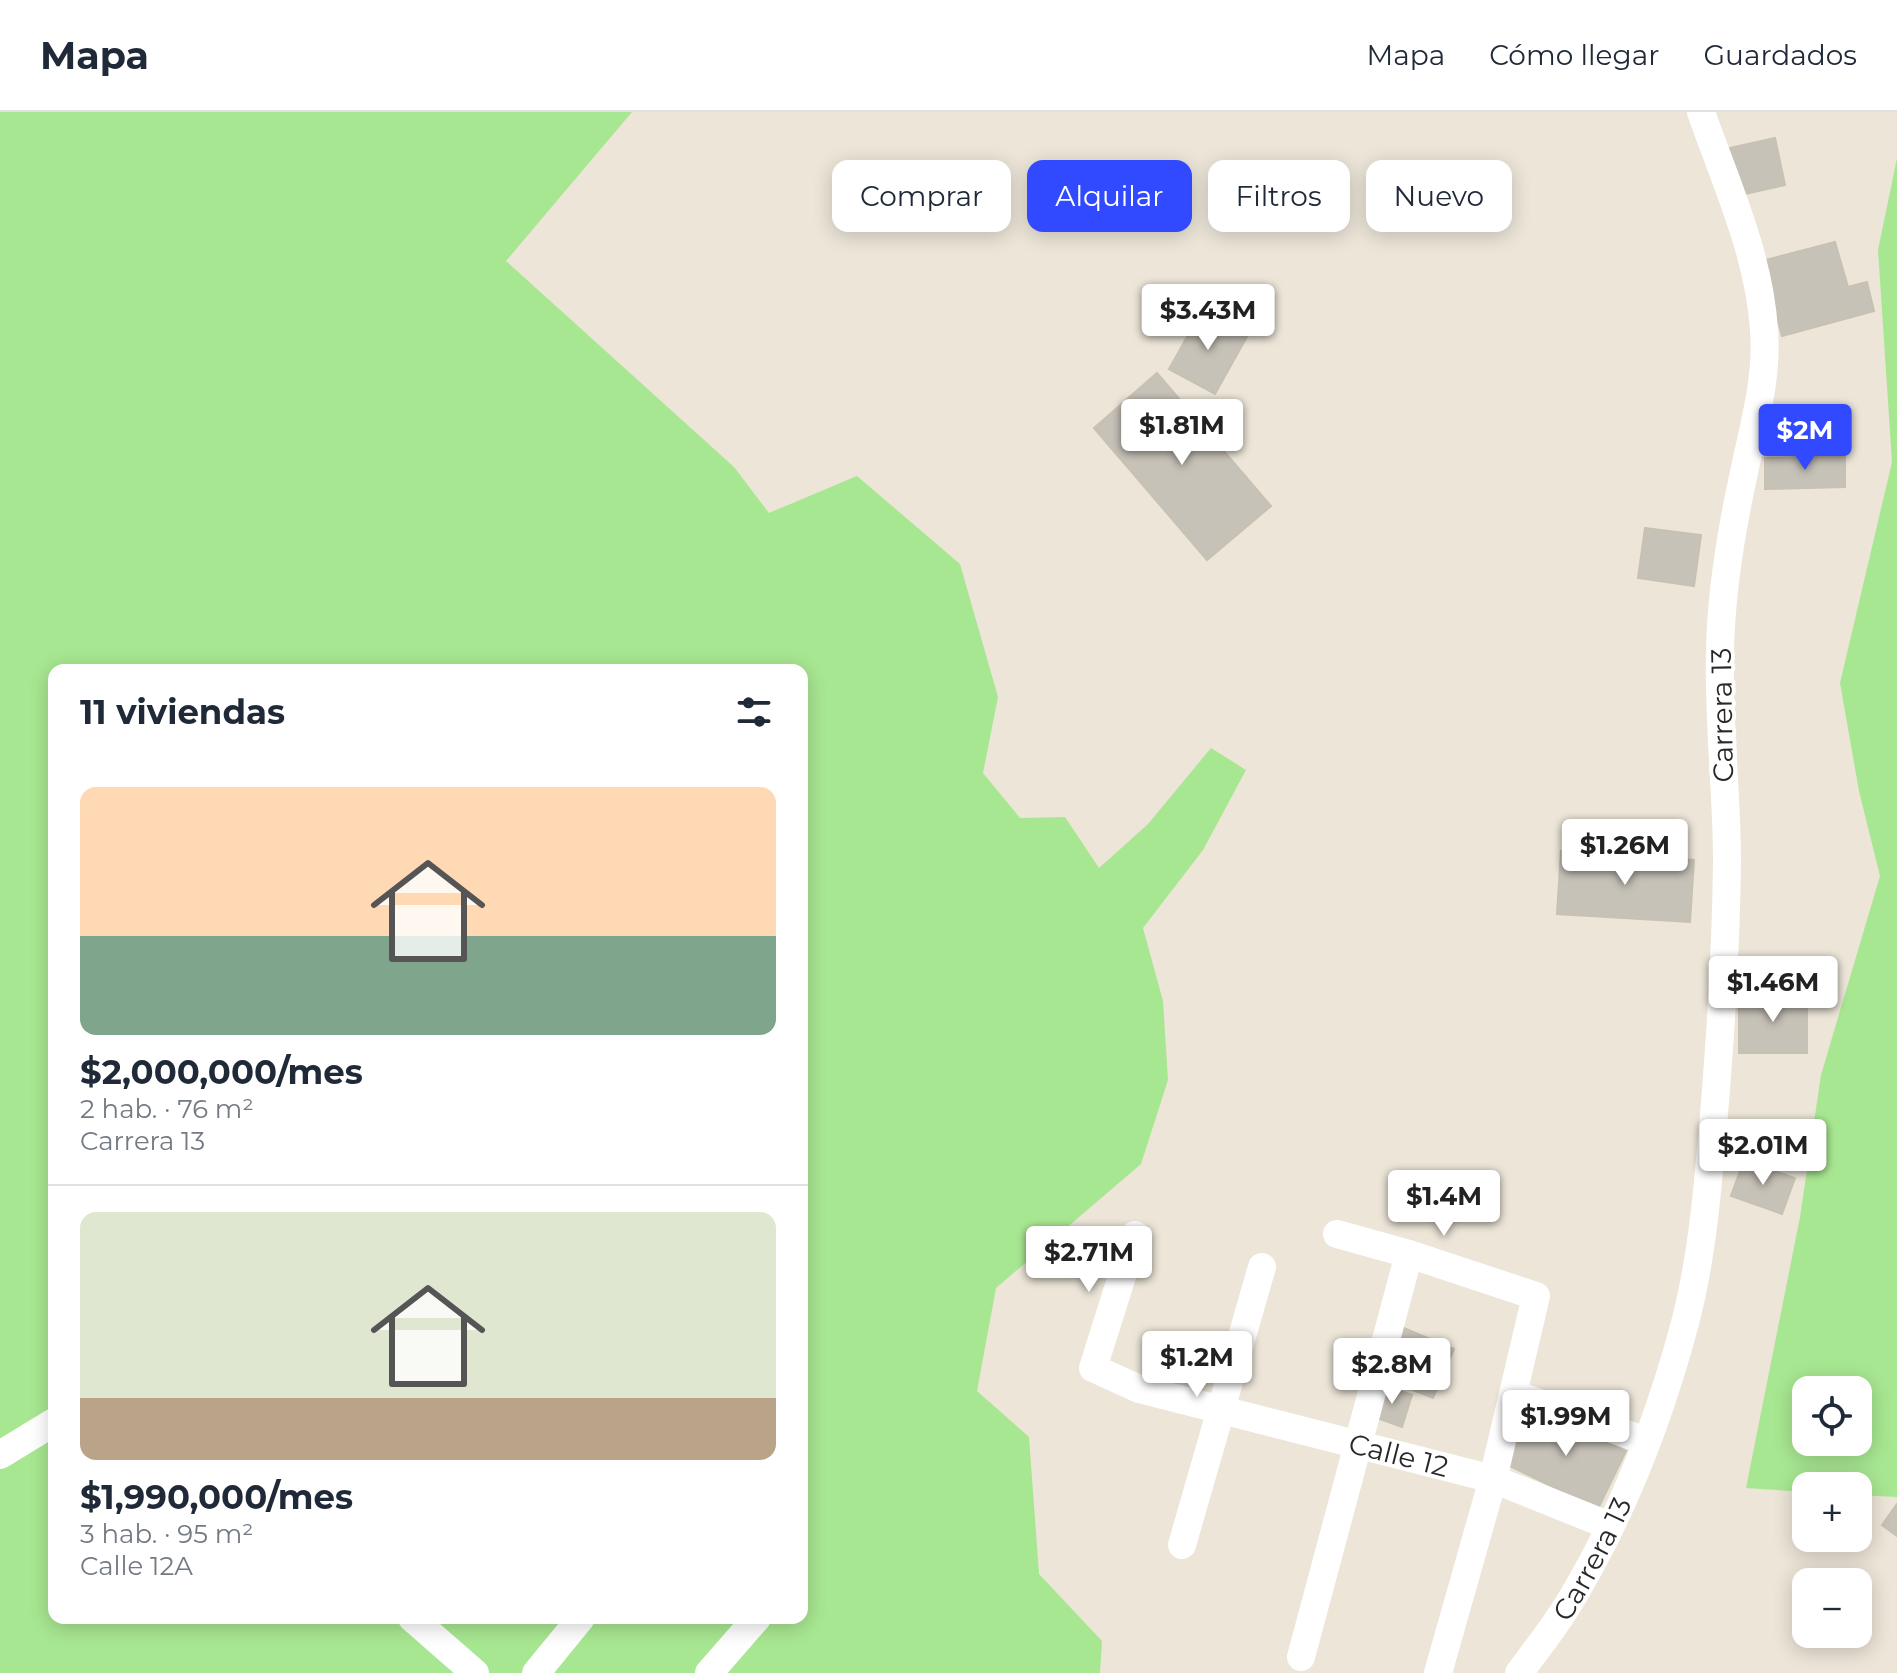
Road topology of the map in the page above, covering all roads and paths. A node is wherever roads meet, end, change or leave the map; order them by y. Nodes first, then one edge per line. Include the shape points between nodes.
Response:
1 (1701, 112) edge
2 (1337, 1234) dead end
3 (1135, 1235) dead end
4 (1409, 1254) junction
5 (1262, 1267) dead end
6 (1514, 1394) junction
7 (1221, 1410) junction
8 (48, 1426) edge
9 (1646, 1441) junction
10 (1357, 1446) junction
11 (0, 1455) edge
12 (1493, 1479) junction
13 (1610, 1526) junction
14 (1182, 1545) dead end
15 (419, 1624) edge
16 (576, 1624) edge
17 (752, 1624) edge
18 (1301, 1657) dead end
19 (475, 1673) edge
20 (536, 1673) edge
21 (709, 1673) edge
22 (1438, 1673) edge
23 (1519, 1673) edge

1 - 9 street, Carrera 13 via 1760,285 1764,373 1724,580 1723,1007 1701,1248 1685,1321
2 - 4 street
3 - 7 street, Calle 12 via 1093,1368 1139,1389
4 - 6 street via 1536,1296
4 - 10 street
5 - 7 street
6 - 9 street
6 - 12 street
7 - 10 street, Calle 12
7 - 14 street
8 - 11 street
9 - 13 street, Carrera 13
10 - 12 street, Calle 12
10 - 18 street
12 - 13 street, Calle 12
12 - 22 street
13 - 23 street, Carrera 13 via 1579,1587
15 - 19 street
16 - 20 street
17 - 21 street

